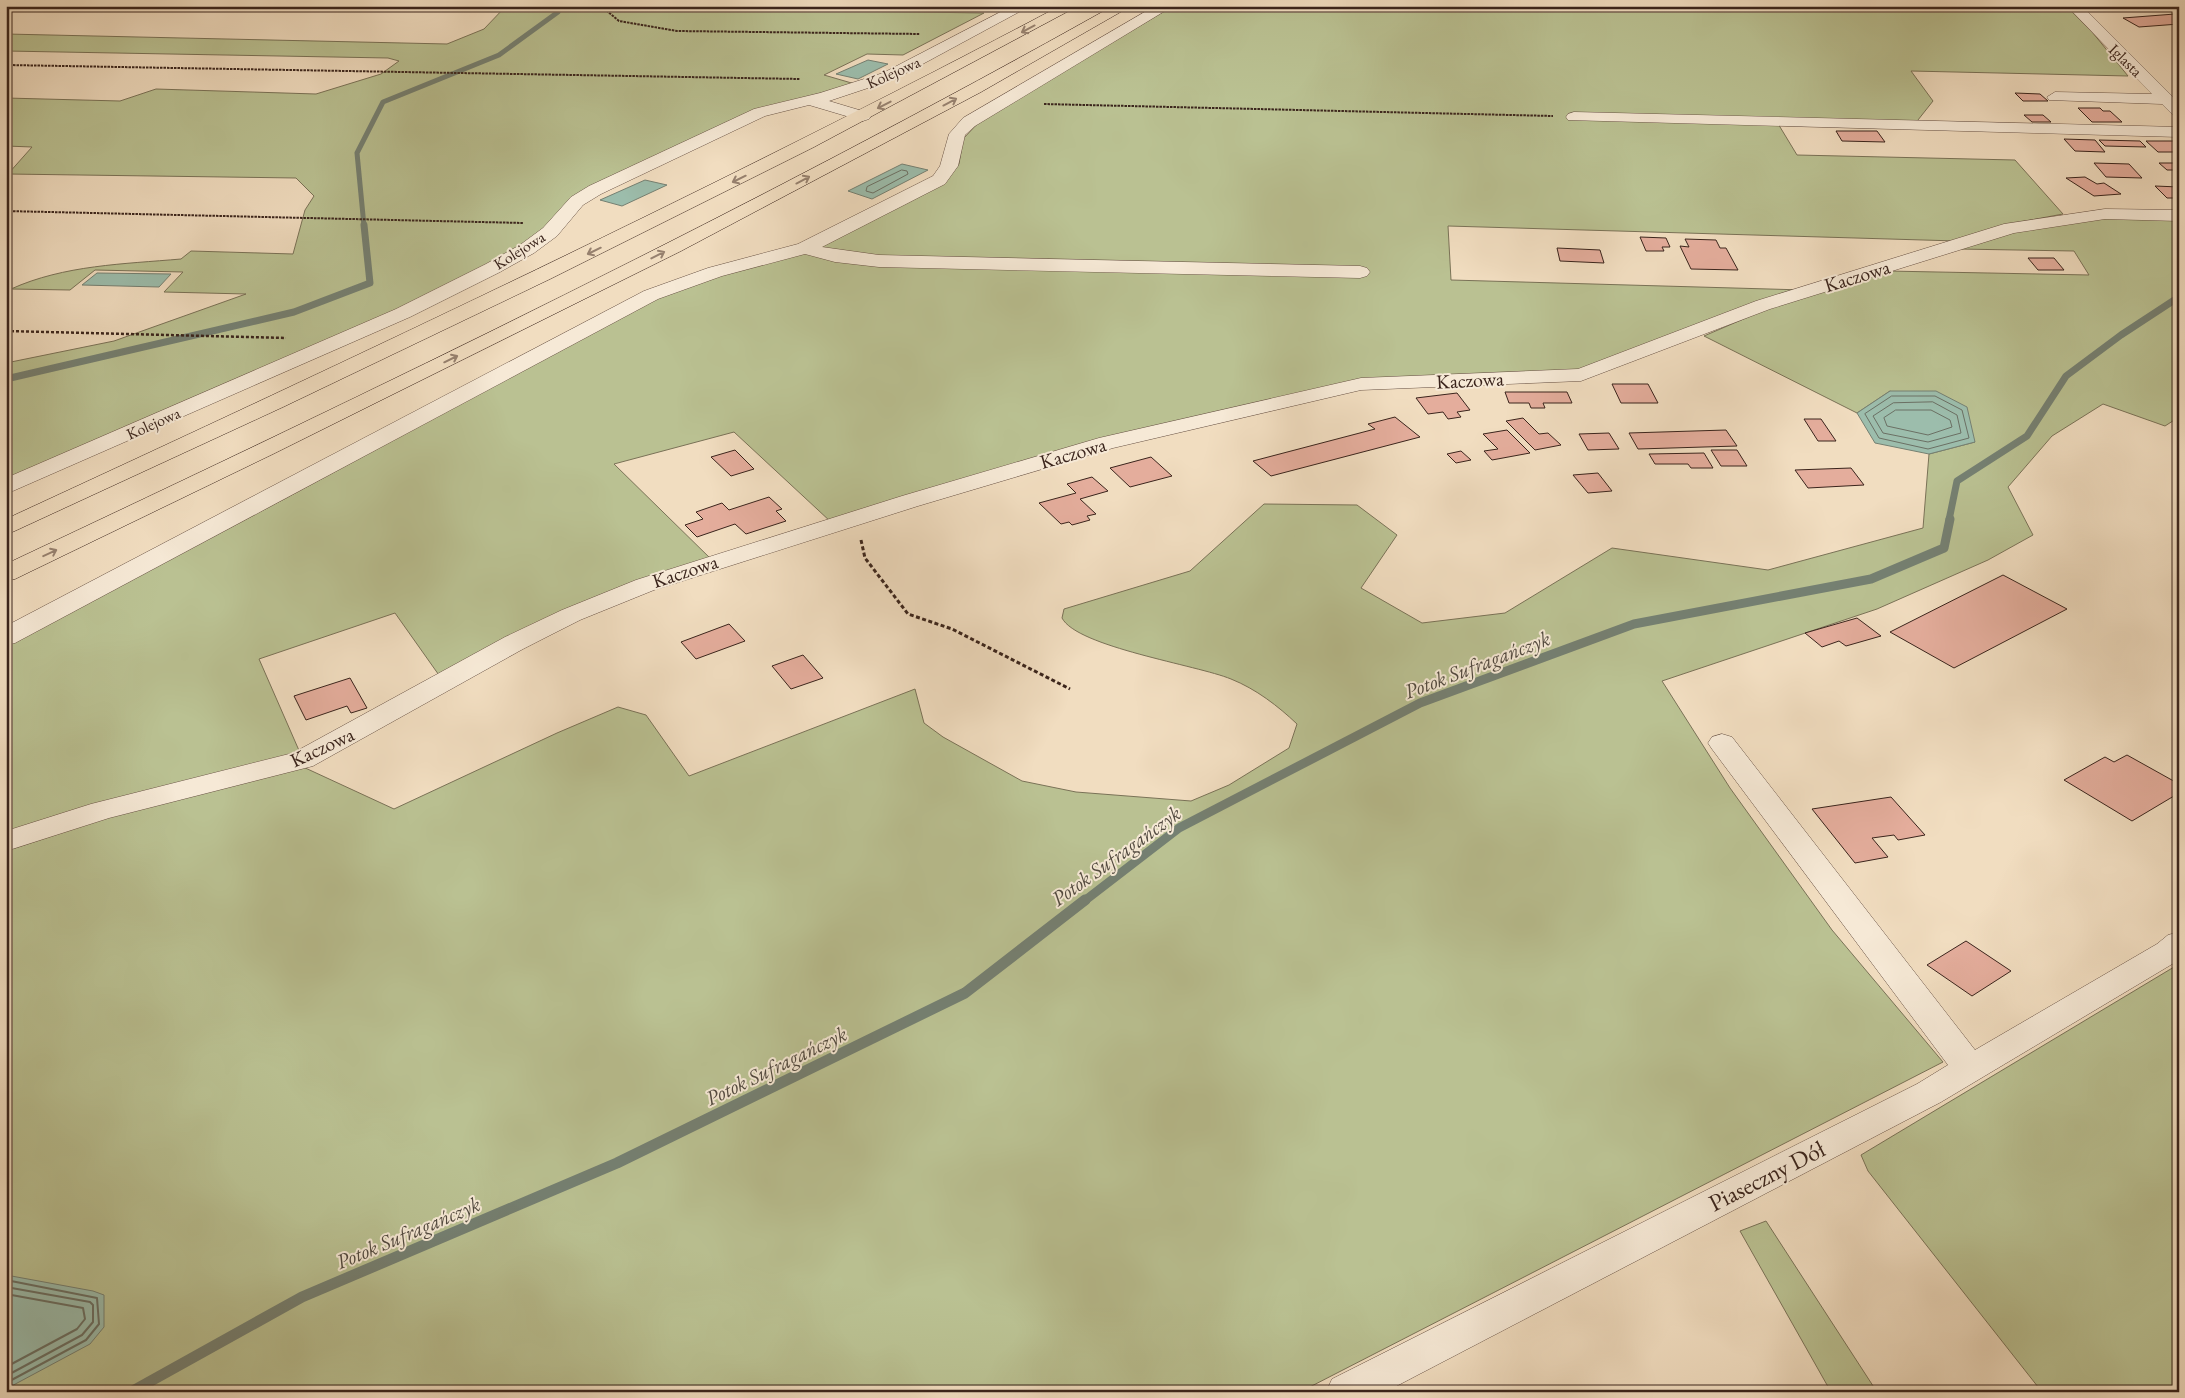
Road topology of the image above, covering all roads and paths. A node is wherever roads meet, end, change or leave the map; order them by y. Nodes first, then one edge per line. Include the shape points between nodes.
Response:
1 (601, 6) edge
2 (1023, 6) edge
3 (1071, 6) edge
4 (1124, 6) edge
5 (1166, 6) edge
6 (2074, 6) edge
7 (963, 38) junction
8 (6, 65) edge
9 (800, 79) dead end
10 (2056, 97) dead end
11 (2166, 99) junction
12 (808, 100) junction
13 (1001, 103) junction
14 (2179, 112) edge
15 (863, 116) junction
16 (1574, 117) joint
17 (2179, 132) edge
18 (6, 211) edge
19 (2179, 216) edge
20 (555, 226) junction
21 (805, 248) junction
22 (1360, 272) dead end
23 (6, 331) edge
24 (293, 338) dead end
25 (407, 380) junction
26 (6, 487) edge
27 (856, 518) junction
28 (6, 528) edge
29 (6, 574) edge
30 (6, 595) edge
31 (6, 637) edge
32 (1070, 689) dead end
33 (1722, 743) dead end
34 (6, 840) edge
35 (2179, 943) edge
36 (1970, 1069) junction
37 (1346, 1392) edge

1 - 7 path via 619,21 677,31 899,33
2 - 7 street, Kolejowa
3 -> 15 highway
25 -> 4 highway via 791,187
5 - 13 street
6 - 11 street, Iglasta
7 - 12 street, Kolejowa via 889,76
8 - 9 path
10 - 11 street
11 - 14 street, Iglasta
12 - 15 street
12 - 20 street, Kolejowa via 760,112 595,190 577,201
13 - 16 path
13 - 21 street via 969,122 957,134 949,166 939,180
15 -> 28 highway via 464,314
16 - 17 street
18 - 20 path via 518,222
19 - 27 street, Kaczowa via 2106,214 2010,228 1763,305 1581,375 1361,384 1107,443
20 - 26 street, Kolejowa via 527,248 403,313
21 - 22 street via 835,256 879,261
21 - 31 street via 715,272 651,295
23 - 24 path
29 -> 25 highway
25 - 30 highway via 249,472
27 - 32 path via 865,558 908,614 952,629
27 - 34 street, Kaczowa via 645,585 571,615 303,760 101,811
33 - 36 street
35 - 36 street, Piaseczny Dół
36 - 37 street, Piaseczny Dół via 1929,1094

